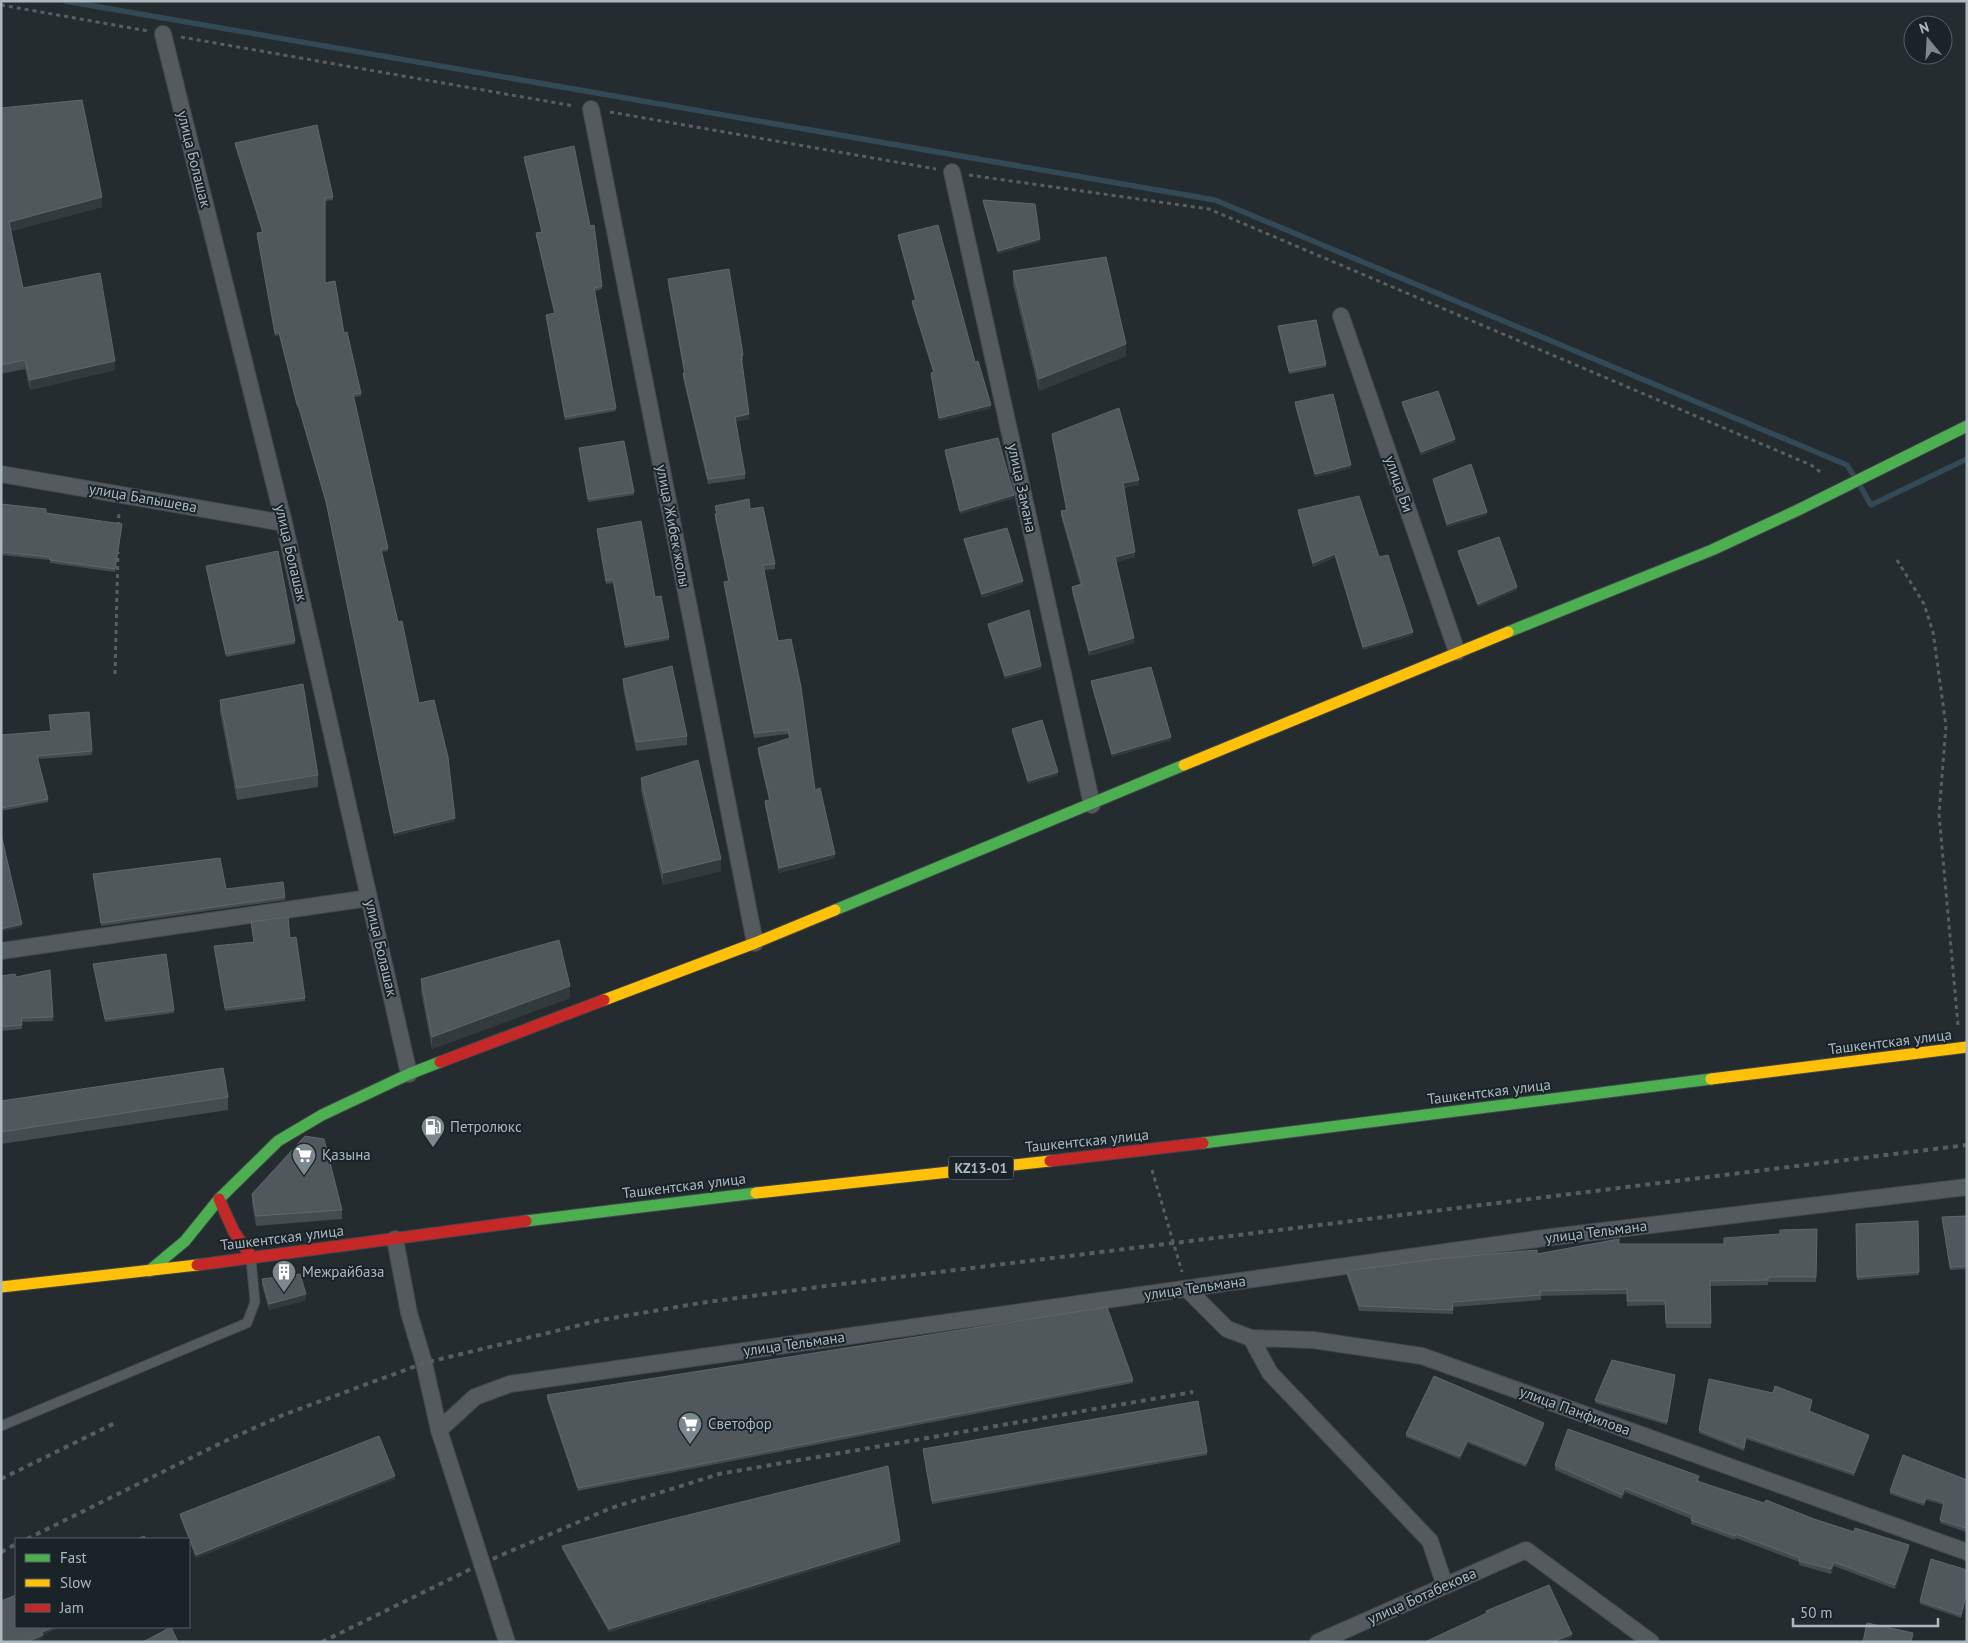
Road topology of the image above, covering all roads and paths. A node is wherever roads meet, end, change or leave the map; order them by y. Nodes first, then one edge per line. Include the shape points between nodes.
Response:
1 (164, 34) dead end
2 (591, 109) dead end
3 (952, 172) dead end
4 (1341, 316) dead end
5 (1967, 426) edge
6 (1, 474) edge
7 (119, 494) junction
8 (284, 523) junction
9 (118, 534) edge
10 (118, 544) edge
11 (1897, 560) dead end
12 (1457, 652) junction
13 (115, 674) dead end
14 (1092, 805) junction
15 (369, 898) junction
16 (755, 944) junction
17 (1, 951) edge
18 (1964, 1048) edge
19 (409, 1074) junction
20 (1146, 1150) junction
21 (1967, 1187) edge
22 (219, 1199) junction
23 (395, 1239) junction
24 (251, 1256) junction
25 (149, 1271) junction
26 (1, 1287) edge
27 (1188, 1289) junction
28 (1252, 1338) junction
29 (1, 1426) edge
30 (439, 1430) junction
31 (1967, 1552) edge
32 (1445, 1586) junction
33 (507, 1642) edge
34 (1318, 1642) edge
35 (1651, 1642) edge

1 - 8 street, улица Болашак
2 - 16 street, улица Жибек жолы
3 - 14 street, улица Замана
4 - 12 street, улица Би
5 - 12 main road via 1712,550
6 - 7 street, улица Бапышева
7 - 8 street, улица Бапышева
7 - 9 path
8 - 15 street, улица Болашак
10 - 13 path
11 - 18 path via 1924,604 1933,632 1946,726 1939,814
12 - 14 main road
14 - 16 main road
15 - 17 street
15 - 19 street, улица Болашак
16 - 19 main road
18 - 20 main road, Ташкентская улица / KZ13-01
19 - 22 main road via 322,1114 278,1141
20 - 23 main road, Ташкентская улица / KZ13-01 via 638,1206
20 - 27 path
21 - 27 street, улица Тельмана via 1544,1238
22 - 24 main road via 234,1232
22 - 25 main road via 185,1241
23 - 24 main road, Ташкентская улица / KZ13-01
23 - 30 street
24 - 25 main road, Ташкентская улица / KZ13-01
24 - 29 lane via 254,1302 247,1323
25 - 26 main road, Ташкентская улица / KZ13-01
27 - 28 street, улица Панфилова via 1227,1329
27 - 30 street, улица Тельмана via 510,1384 475,1397
28 - 31 street, улица Панфилова via 1313,1340 1422,1356
28 - 32 street via 1270,1372 1430,1541
30 - 33 street
32 - 34 street, улица Ботабекова
32 - 35 street, улица Ботабекова via 1526,1550

